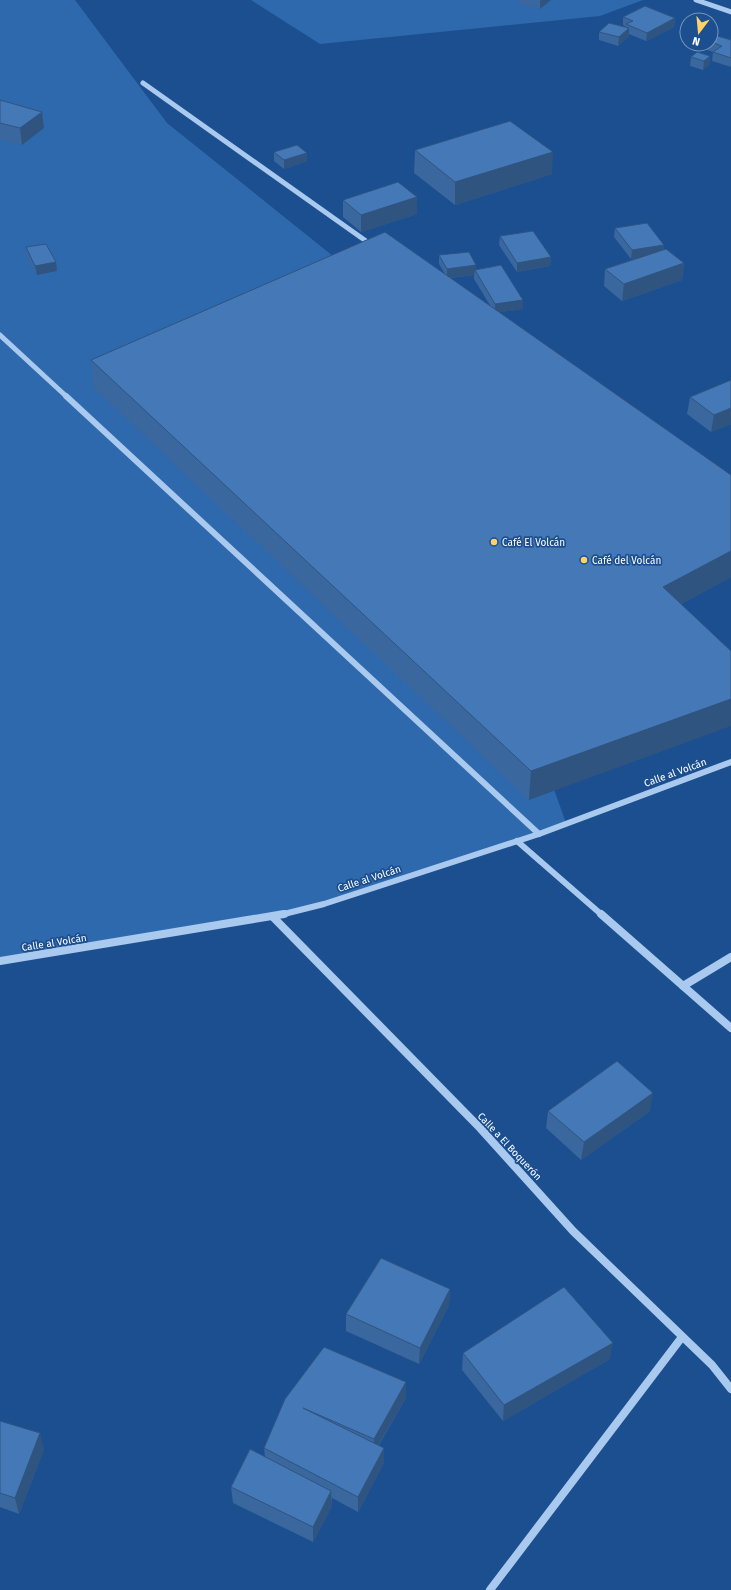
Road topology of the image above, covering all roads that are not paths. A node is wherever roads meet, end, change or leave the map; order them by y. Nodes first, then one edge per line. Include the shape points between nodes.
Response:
1 (696, 0) edge
2 (731, 12) edge
3 (143, 83) dead end
4 (376, 248) edge
5 (0, 335) edge
6 (731, 762) edge
7 (539, 834) junction
8 (517, 841) junction
9 (273, 917) junction
10 (731, 957) edge
11 (0, 961) edge
12 (683, 986) junction
13 (731, 1028) edge
14 (682, 1337) junction
15 (731, 1389) edge
16 (490, 1590) edge

1 - 2 street
3 - 4 street
5 - 7 street
6 - 7 street, Calle al Volcán
7 - 8 street, Calle al Volcán
8 - 9 street, Calle al Volcán via 324,904
8 - 12 street
9 - 11 street, Calle al Volcán
9 - 14 street, Calle a El Boquerón via 480,1128 573,1231
10 - 12 street
12 - 13 street
14 - 15 street, Calle a El Boquerón via 712,1365
14 - 16 street

